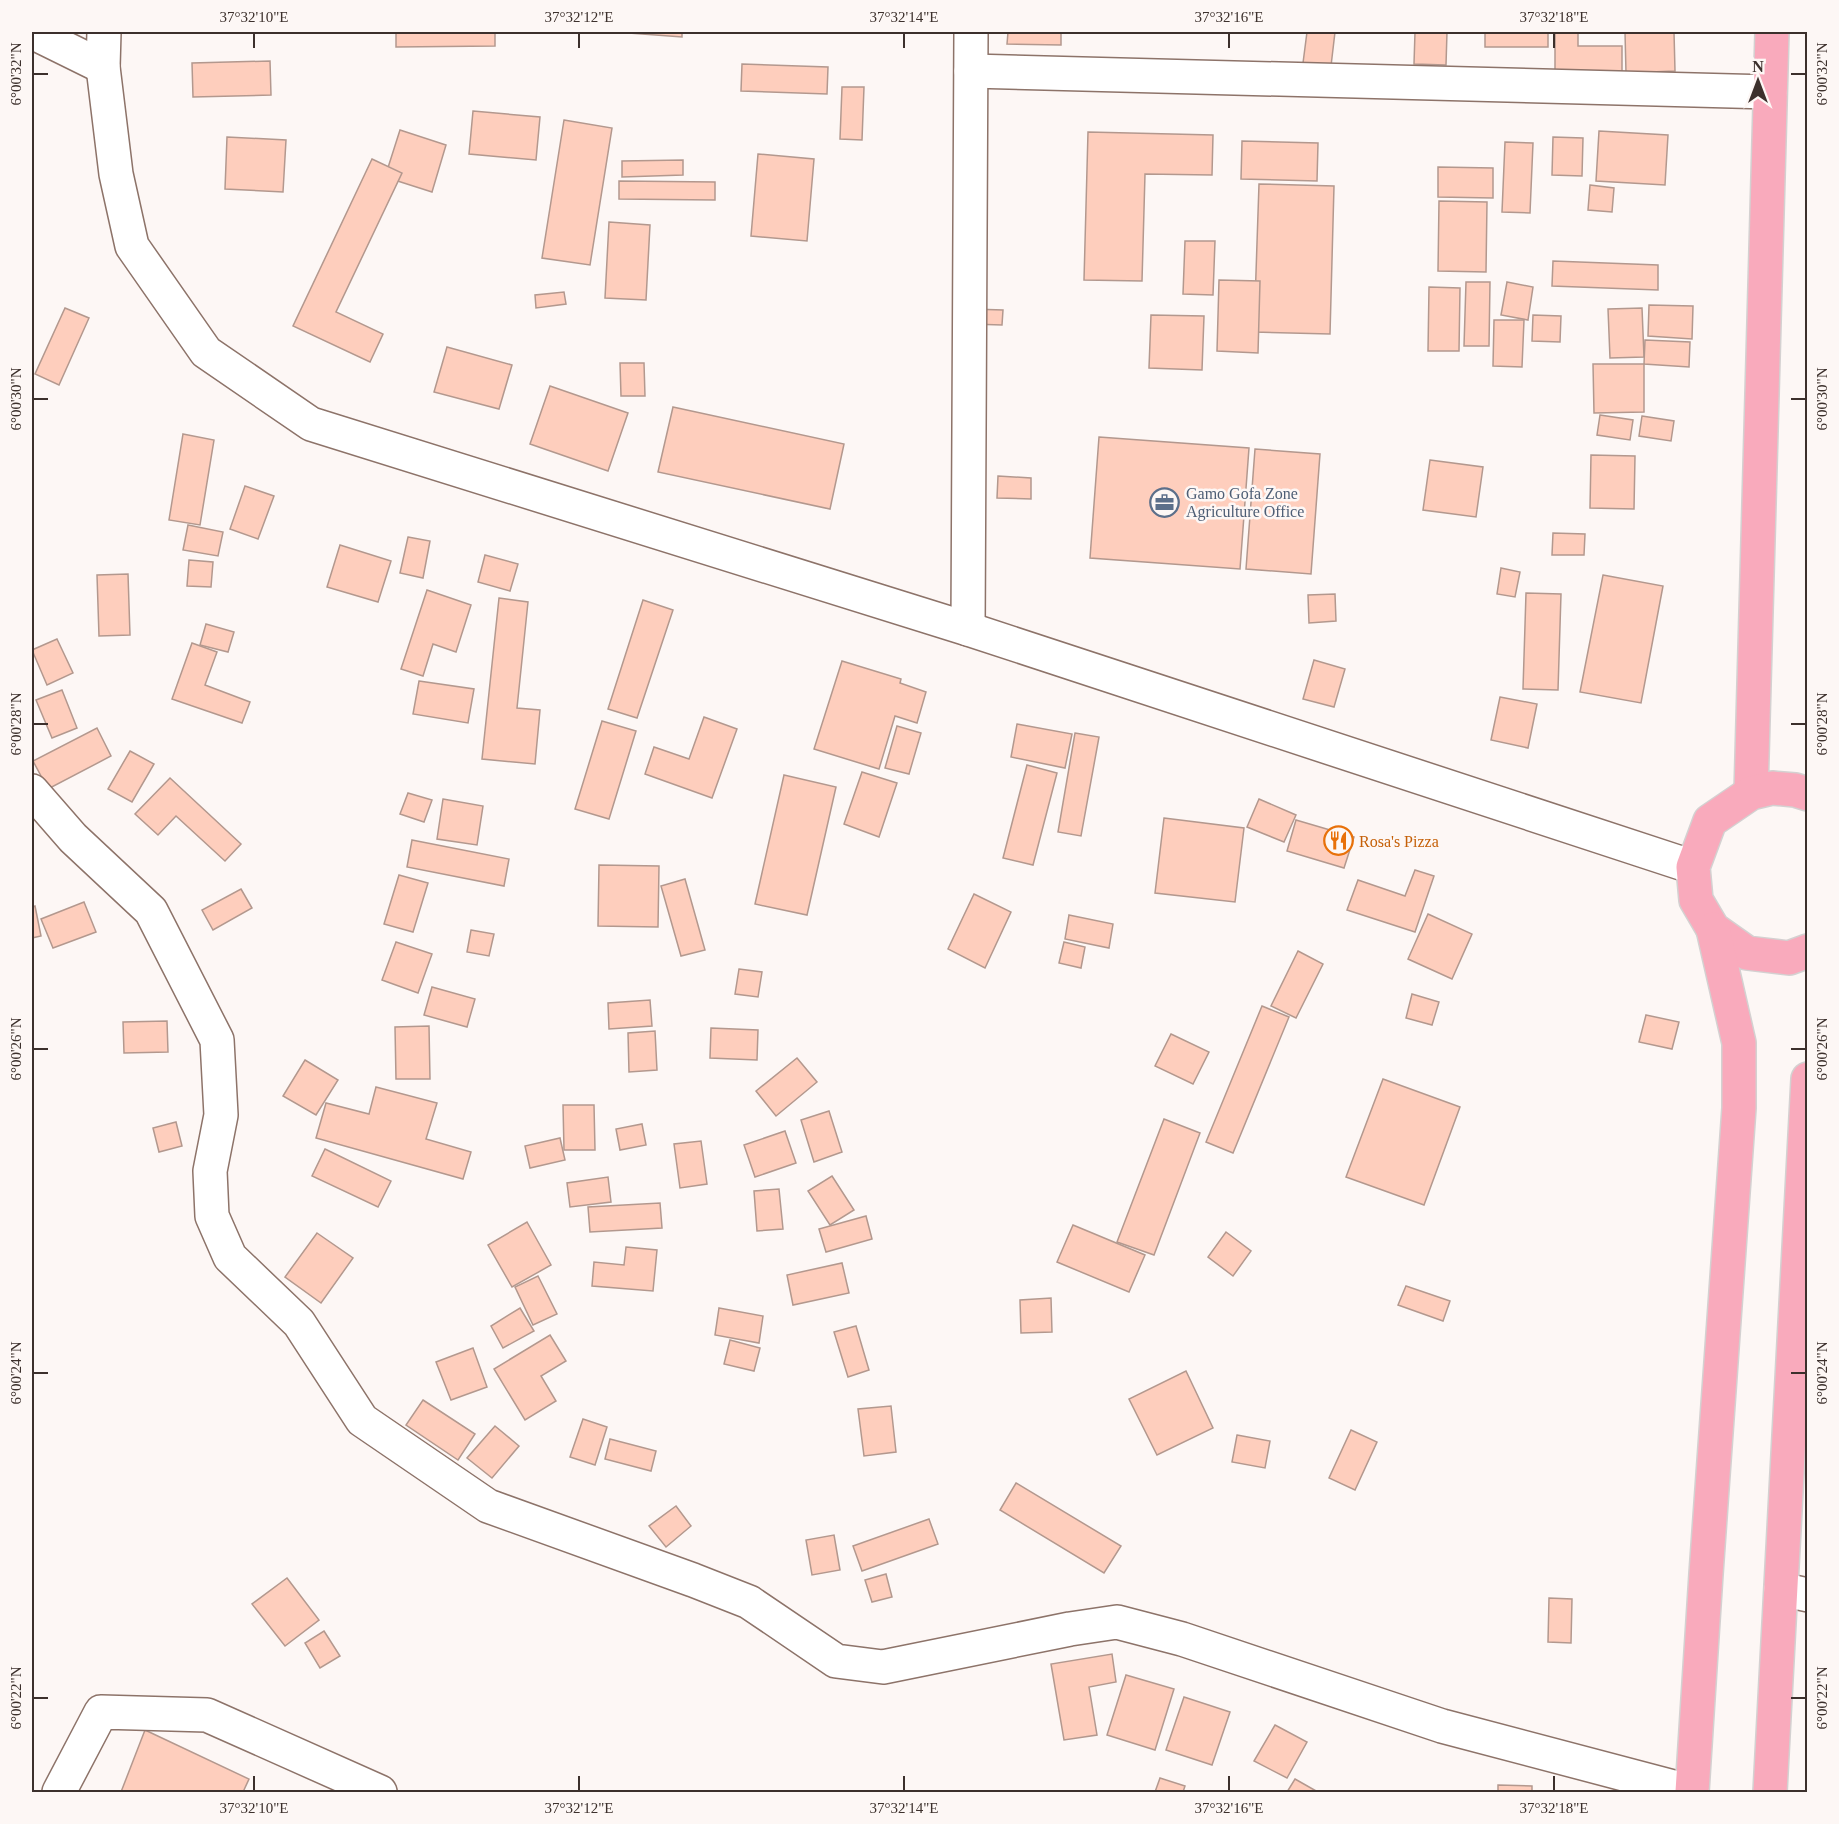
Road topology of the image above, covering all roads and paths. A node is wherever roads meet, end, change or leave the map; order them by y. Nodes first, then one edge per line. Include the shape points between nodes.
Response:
1 (32, 32) edge
2 (104, 32) edge
3 (971, 32) edge
4 (1772, 32) edge
5 (103, 67) junction
6 (971, 71) junction
7 (1770, 92) junction
8 (968, 629) junction
9 (32, 791) edge
10 (1751, 793) junction
11 (1808, 794) edge
12 (1693, 867) junction
13 (1713, 929) junction
14 (1808, 951) edge
15 (1808, 1079) edge
16 (1794, 1592) edge
17 (59, 1792) edge
18 (380, 1792) edge
19 (1692, 1792) edge
20 (1770, 1792) edge

1 - 5 street
2 - 5 street
3 - 6 street
4 - 7 highway
5 - 8 street via 116,174 132,246 206,352 311,424
6 - 7 street
6 - 8 street
7 - 10 highway
8 - 12 street
9 - 19 street via 73,838 151,911 217,1040 221,1115 210,1171 212,1216 230,1257 299,1323 362,1420 488,1506 749,1602 836,1661 883,1667 1117,1622 1182,1639 1442,1726
10 - 11 highway via 1772,788
10 - 12 highway via 1710,821
12 - 13 highway via 1696,900
13 - 14 highway via 1747,953 1789,958
13 - 19 highway via 1740,1043 1740,1108
15 - 16 highway
16 - 20 highway
17 - 18 street via 101,1712 207,1715

